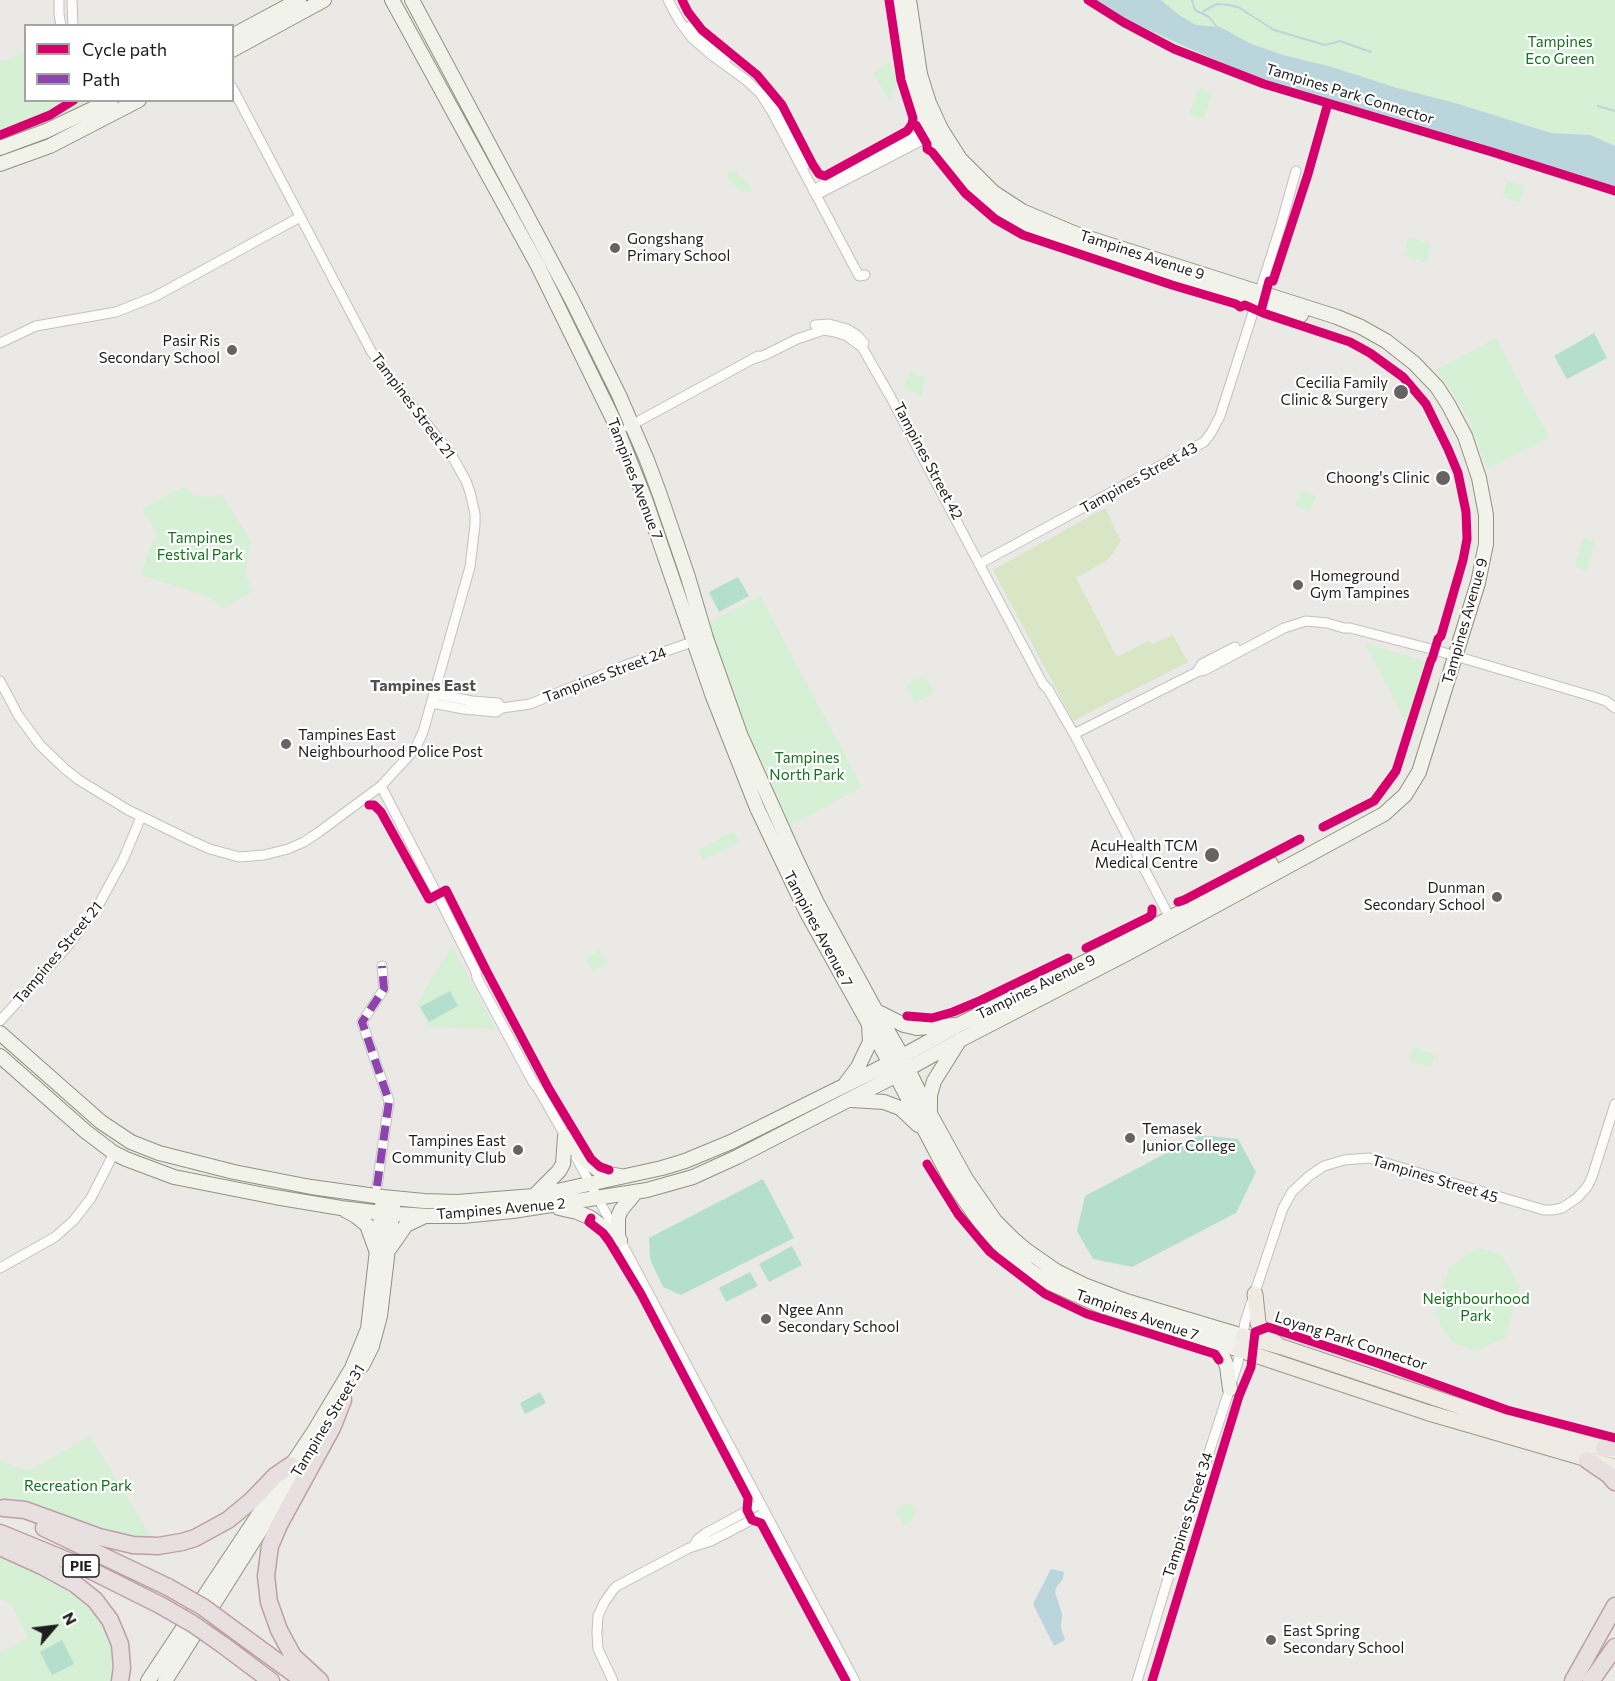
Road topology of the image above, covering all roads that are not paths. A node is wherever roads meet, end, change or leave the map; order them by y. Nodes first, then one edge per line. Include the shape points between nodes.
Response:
1 (59, 0) edge
2 (72, 0) edge
3 (299, 0) edge
4 (324, 0) edge
5 (392, 0) edge
6 (412, 0) edge
7 (668, 0) edge
8 (674, 0) edge
9 (898, 0) edge
10 (909, 0) edge
11 (61, 24) edge
12 (73, 24) edge
13 (234, 35) edge
14 (234, 49) edge
15 (748, 78) junction
16 (234, 91) edge
17 (127, 102) edge
18 (108, 105) edge
19 (934, 130) junction
20 (0, 148) edge
21 (0, 164) edge
22 (1296, 171) dead end
23 (817, 191) junction
24 (300, 217) junction
25 (1257, 297) junction
26 (0, 343) edge
27 (632, 425) junction
28 (618, 432) junction
29 (980, 563) junction
30 (700, 640) junction
31 (1452, 655) junction
32 (0, 681) edge
33 (433, 698) junction
34 (1611, 701) edge
35 (1615, 708) edge
36 (1074, 734) junction
37 (381, 786) junction
38 (141, 817) junction
39 (1172, 922) junction
40 (382, 966) dead end
41 (872, 1017) junction
42 (0, 1021) edge
43 (960, 1024) junction
44 (0, 1033) edge
45 (960, 1040) junction
46 (0, 1056) edge
47 (900, 1066) junction
48 (845, 1085) junction
49 (850, 1100) junction
50 (1615, 1104) edge
51 (930, 1112) junction
52 (928, 1134) junction
53 (566, 1138) junction
54 (114, 1153) junction
55 (159, 1153) junction
56 (626, 1177) junction
57 (197, 1181) junction
58 (592, 1184) junction
59 (636, 1192) junction
60 (385, 1194) junction
61 (534, 1196) junction
62 (600, 1198) junction
63 (548, 1206) junction
64 (341, 1208) junction
65 (387, 1214) junction
66 (428, 1216) junction
67 (619, 1237) junction
68 (382, 1253) junction
69 (0, 1268) edge
70 (1255, 1294) junction
71 (1208, 1339) junction
72 (1241, 1343) junction
73 (1282, 1347) junction
74 (1230, 1389) junction
75 (343, 1400) junction
76 (1611, 1449) edge
77 (1587, 1460) junction
78 (291, 1465) junction
79 (1615, 1467) edge
80 (1615, 1482) edge
81 (2, 1507) edge
82 (763, 1508) junction
83 (0, 1533) edge
84 (0, 1547) edge
85 (1615, 1606) edge
86 (198, 1618) junction
87 (1615, 1647) edge
88 (120, 1681) edge
89 (148, 1681) edge
90 (165, 1681) edge
91 (271, 1681) edge
92 (304, 1681) edge
93 (320, 1681) edge
94 (613, 1681) edge
95 (855, 1681) edge
96 (1137, 1681) edge
97 (1573, 1681) edge
98 (1591, 1681) edge

1 - 11 street
2 - 12 street
3 - 13 main road
4 - 14 main road
5 - 28 main road, Tampines Avenue 7 via 549,287
6 - 27 main road, Tampines Avenue 7 via 590,336
7 - 15 street via 692,38
8 - 15 street via 696,33
9 - 19 main road, Tampines Avenue 9 via 907,77 917,109
10 - 19 main road, Tampines Avenue 9 via 920,74
15 - 23 street
16 - 24 street, Tampines Street 21
17 - 18 main road
18 - 20 main road
18 - 21 main road via 50,146
19 - 23 street
19 - 25 main road, Tampines Avenue 9 via 950,165 998,212 1017,222 1071,246
22 - 25 street, Tampines Street 43
23 - 23 street via 865,275 859,276
24 - 26 street via 156,296 116,312 36,326
24 - 33 street, Tampines Street 21 via 371,351 455,461 473,502 475,525 470,567
25 - 29 street, Tampines Street 43 via 1220,416 1204,442
25 - 31 main road, Tampines Avenue 9 via 1348,321 1386,341 1424,372 1460,424 1479,478 1486,531 1482,567
27 - 28 street, Tampines Street 42
27 - 29 street, Tampines Street 42 via 794,334 817,325 837,325 857,335 868,348
27 - 30 main road, Tampines Avenue 7 via 688,577
28 - 30 main road, Tampines Avenue 7
29 - 36 street, Tampines Street 42
30 - 33 street, Tampines Street 24 via 530,704 502,708 498,704
30 - 41 main road, Tampines Avenue 7 via 796,859
31 - 34 street
31 - 36 street via 1350,628 1347,623 1329,617 1297,617
31 - 39 main road, Tampines Avenue 9 via 1413,766 1395,795 1383,806
32 - 38 street, Tampines Street 21 via 18,715 65,770
33 - 37 street, Tampines Street 21 via 415,750
34 - 35 street
36 - 39 street, Tampines Street 42
37 - 38 street, Tampines Street 21 via 304,842 264,855 239,856 210,849
37 - 53 street via 533,1082
38 - 42 street, Tampines Street 21 via 107,892 88,920
39 - 43 main road, Tampines Avenue 9
39 - 45 main road, Tampines Avenue 9 via 1130,952
40 - 60 street via 384,989 362,1022 389,1101
41 - 43 main road via 917,1028
41 - 47 main road, Tampines Avenue 7
41 - 48 main road via 870,1042
43 - 47 main road, Tampines Avenue 9
44 - 55 main road, Tampines Avenue 2 via 101,1122 132,1142
45 - 47 main road, Tampines Avenue 9
45 - 51 main road via 934,1081
46 - 54 main road, Tampines Avenue 2
47 - 48 main road, Tampines Avenue 2
47 - 49 main road, Tampines Avenue 2
47 - 51 main road, Tampines Avenue 7
47 - 52 main road, Tampines Avenue 7
48 - 56 main road, Tampines Avenue 2 via 685,1161
49 - 52 main road via 884,1102 900,1108
49 - 59 main road, Tampines Avenue 2 via 693,1177
50 - 70 street, Tampines Street 45 via 1587,1187 1570,1204 1552,1210 1513,1202 1371,1158 1324,1166 1300,1183 1285,1202
51 - 72 main road, Tampines Avenue 7 via 981,1203 1012,1238 1039,1259 1101,1292
52 - 71 main road, Tampines Avenue 7 via 952,1182 984,1228 1028,1269 1099,1305
53 - 56 main road via 597,1169
53 - 58 street
53 - 61 main road via 559,1171
54 - 57 main road, Tampines Avenue 2 via 174,1177
54 - 69 street via 74,1221
55 - 57 main road
55 - 60 main road, Tampines Avenue 2 via 311,1187
56 - 58 main road, Tampines Avenue 2
57 - 64 main road, Tampines Avenue 2
58 - 61 main road, Tampines Avenue 2
58 - 62 street
59 - 62 main road, Tampines Avenue 2
59 - 67 main road via 618,1217
60 - 61 main road, Tampines Avenue 2 via 457,1202
60 - 65 main road, Tampines Street 31
62 - 63 main road, Tampines Avenue 2
62 - 67 street
63 - 66 main road, Tampines Avenue 2
63 - 67 main road via 591,1218
64 - 65 main road, Tampines Avenue 2
64 - 68 main road via 367,1225
65 - 66 main road, Tampines Avenue 2
65 - 68 main road, Tampines Street 31
66 - 68 main road via 406,1226
67 - 82 street
68 - 75 main road, Tampines Street 31 via 376,1332
68 - 78 main road, Tampines Street 31 via 368,1329 352,1368
70 - 72 street, Tampines Street 45
70 - 73 main road via 1258,1323 1265,1335
71 - 72 main road, Tampines Avenue 7
71 - 74 main road via 1227,1366
72 - 73 main road, Tampines Avenue 7
72 - 74 street, Tampines Street 34
72 - 77 main road, Tampines Avenue 7 via 1430,1413
73 - 76 main road, Tampines Avenue 7 via 1501,1420
74 - 96 street, Tampines Street 34
75 - 86 main road, Tampines Street 31
75 - 93 highway via 279,1525 270,1546 266,1576 269,1602 292,1656
77 - 79 main road, Tampines Avenue 7
77 - 80 highway
78 - 81 highway via 228,1520 195,1538 158,1546 99,1538 25,1510
78 - 86 main road, Tampines Street 31
81 - 92 highway, PIE, bridge via 203,1607
82 - 94 street via 711,1541 694,1545 617,1586 598,1616 597,1633 601,1657
82 - 95 street
83 - 91 highway, PIE, bridge via 88,1569 160,1605
84 - 88 highway via 75,1584 95,1600 110,1620 120,1644
85 - 97 highway
86 - 89 main road
86 - 90 main road
87 - 98 highway

